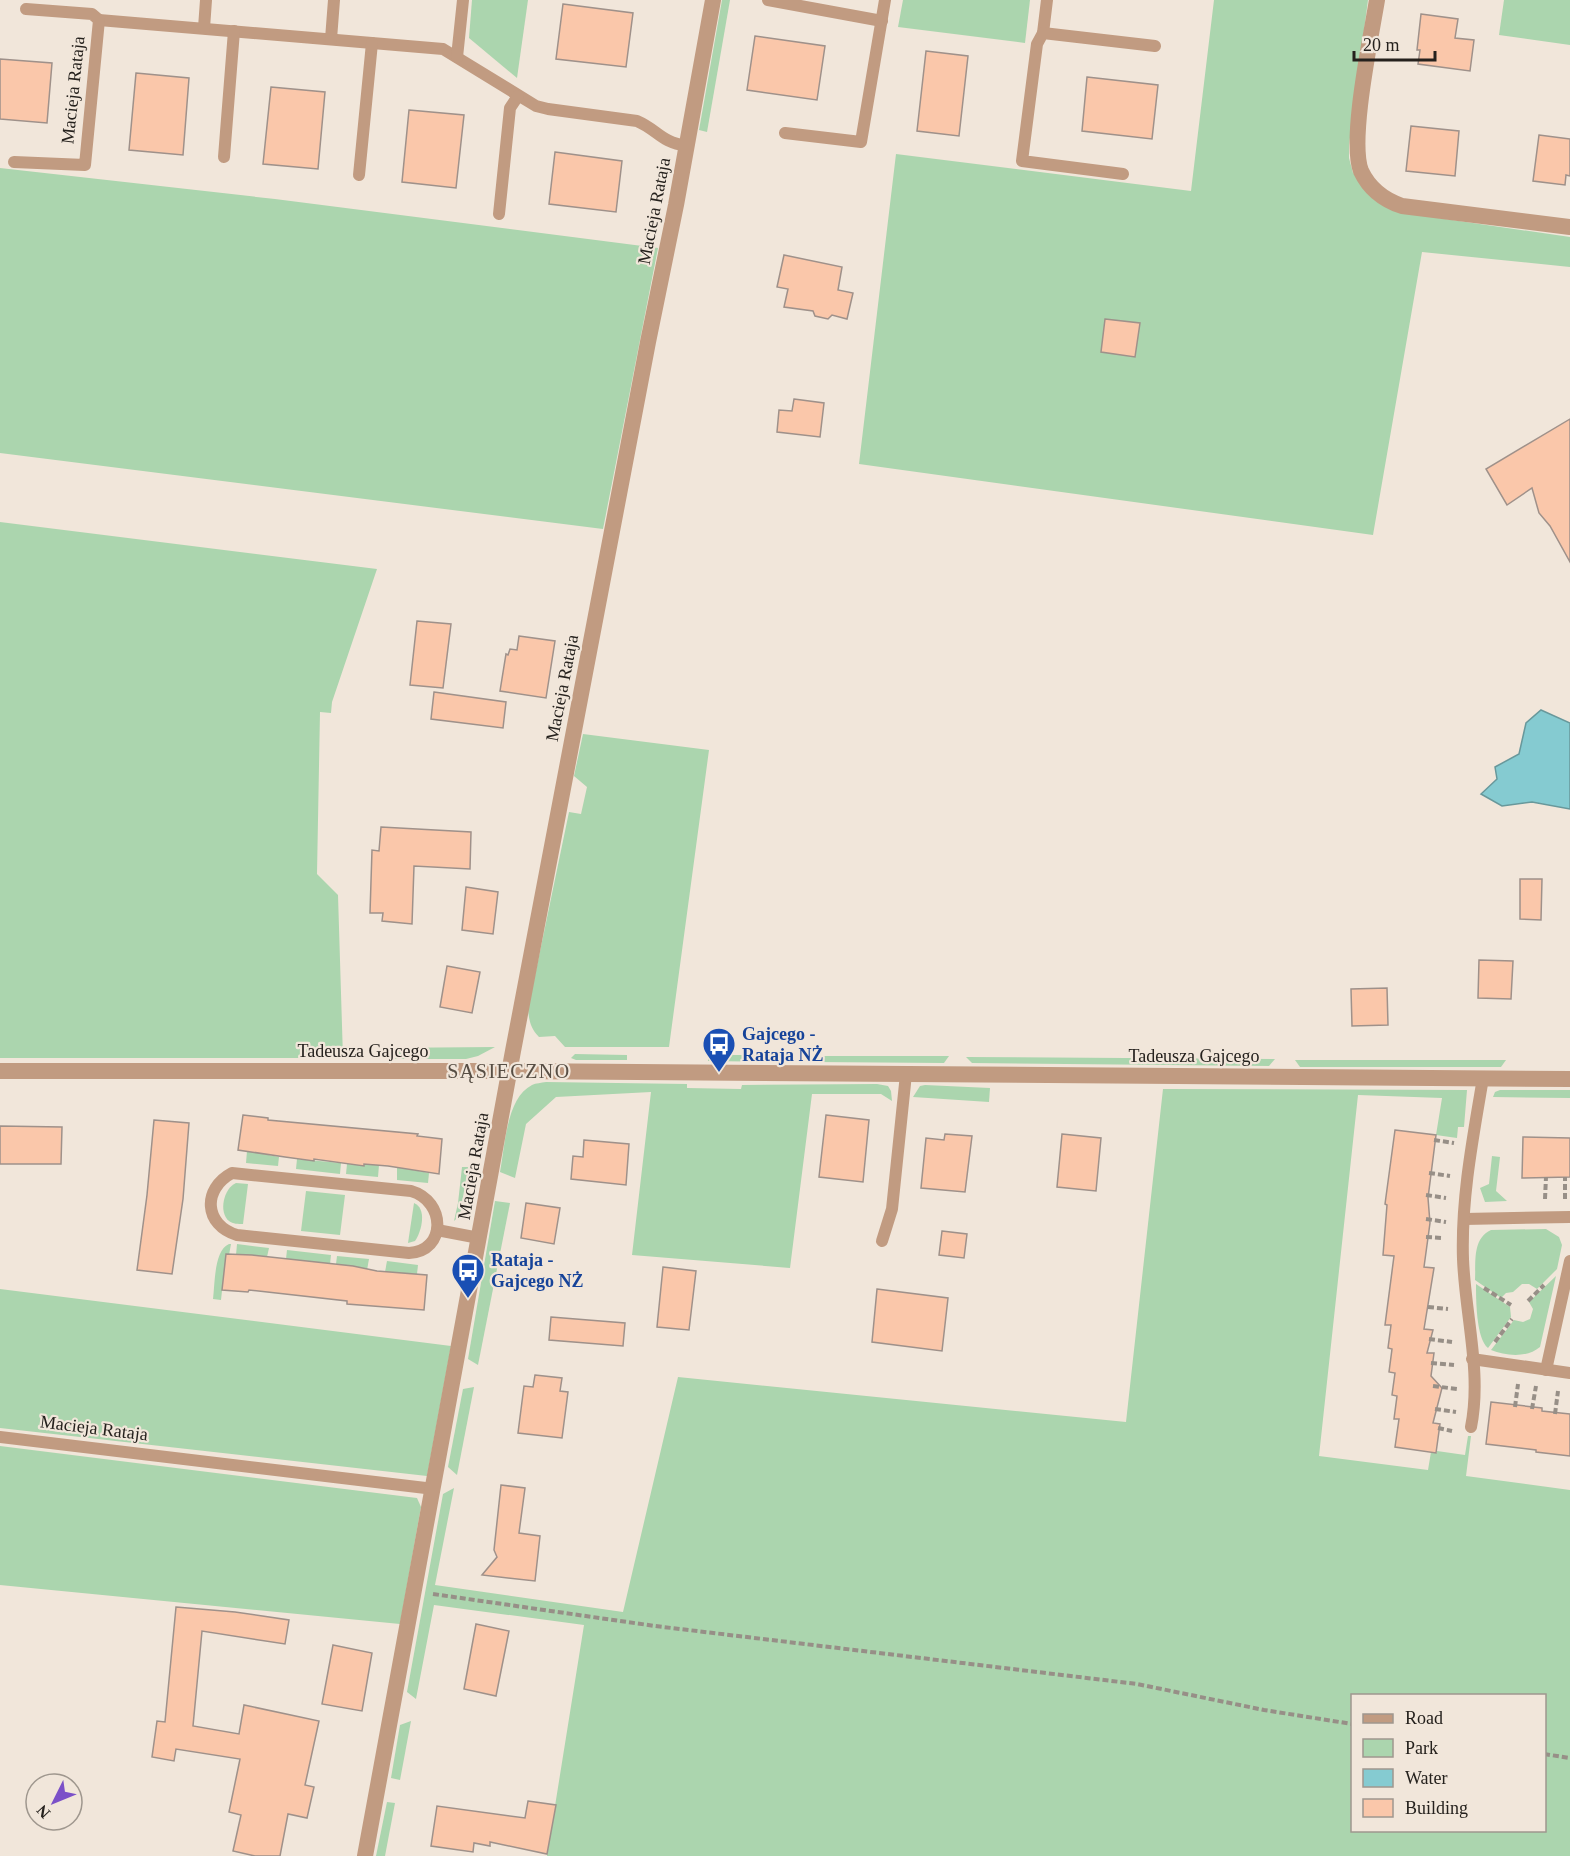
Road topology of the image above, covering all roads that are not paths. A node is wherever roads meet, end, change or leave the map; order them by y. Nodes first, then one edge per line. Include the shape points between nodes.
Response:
1 (206, 0) edge
2 (334, 0) edge
3 (463, 0) edge
4 (713, 0) edge
5 (768, 0) edge
6 (885, 0) edge
7 (1047, 0) edge
8 (1377, 0) edge
9 (26, 9) dead end
10 (99, 20) junction
11 (882, 21) junction
12 (204, 28) junction
13 (234, 31) junction
14 (1043, 33) junction
15 (331, 39) junction
16 (372, 43) junction
17 (1155, 46) dead end
18 (457, 57) junction
19 (518, 96) junction
20 (785, 133) dead end
21 (687, 146) junction
22 (224, 157) dead end
23 (14, 162) dead end
24 (1123, 174) dead end
25 (359, 175) dead end
26 (499, 214) dead end
27 (1570, 227) edge
28 (0, 1071) edge
29 (510, 1071) junction
30 (906, 1074) junction
31 (1483, 1078) junction
32 (1570, 1079) edge
33 (1567, 1211) edge
34 (1464, 1220) junction
35 (437, 1230) junction
36 (479, 1238) junction
37 (882, 1241) dead end
38 (1570, 1261) edge
39 (1477, 1359) junction
40 (1546, 1370) junction
41 (1570, 1373) edge
42 (1471, 1427) dead end
43 (0, 1437) edge
44 (434, 1489) junction
45 (365, 1856) edge

1 - 12 lane
2 - 15 lane
3 - 18 lane
4 - 21 street, Macieja Rataja
5 - 11 lane
6 - 11 lane
7 - 14 lane
8 - 27 street via 1357,147 1361,171 1374,190 1402,206
9 - 10 lane, Macieja Rataja via 92,14
10 - 12 lane, Macieja Rataja
10 - 23 lane, Macieja Rataja via 85,165
11 - 20 lane via 861,142
12 - 13 lane, Macieja Rataja
13 - 15 lane, Macieja Rataja
13 - 22 lane
14 - 17 lane
14 - 24 lane via 1037,44 1022,161
15 - 16 lane, Macieja Rataja
16 - 18 lane, Macieja Rataja via 443,49
16 - 25 lane
18 - 19 lane, Macieja Rataja
19 - 21 lane, Macieja Rataja via 548,109 637,121 673,144
19 - 26 lane via 510,108
21 - 29 street, Macieja Rataja
28 - 29 street, Tadeusza Gajcego
29 - 30 street, Tadeusza Gajcego
29 - 36 street, Macieja Rataja
30 - 31 street, Tadeusza Gajcego
30 - 37 lane via 892,1209
31 - 32 street, Tadeusza Gajcego
31 - 34 lane
33 - 34 lane
34 - 39 lane via 1463,1260
35 - 35 lane, Macieja Rataja via 431,1243 416,1253 237,1235 219,1224 213,1216 211,1201 217,1184 232,1173 411,1191 429,1202 437,1219
35 - 36 lane, Macieja Rataja
36 - 44 street, Macieja Rataja
38 - 40 lane
39 - 40 lane
39 - 42 lane
40 - 41 lane
43 - 44 lane, Macieja Rataja
44 - 45 street, Macieja Rataja

